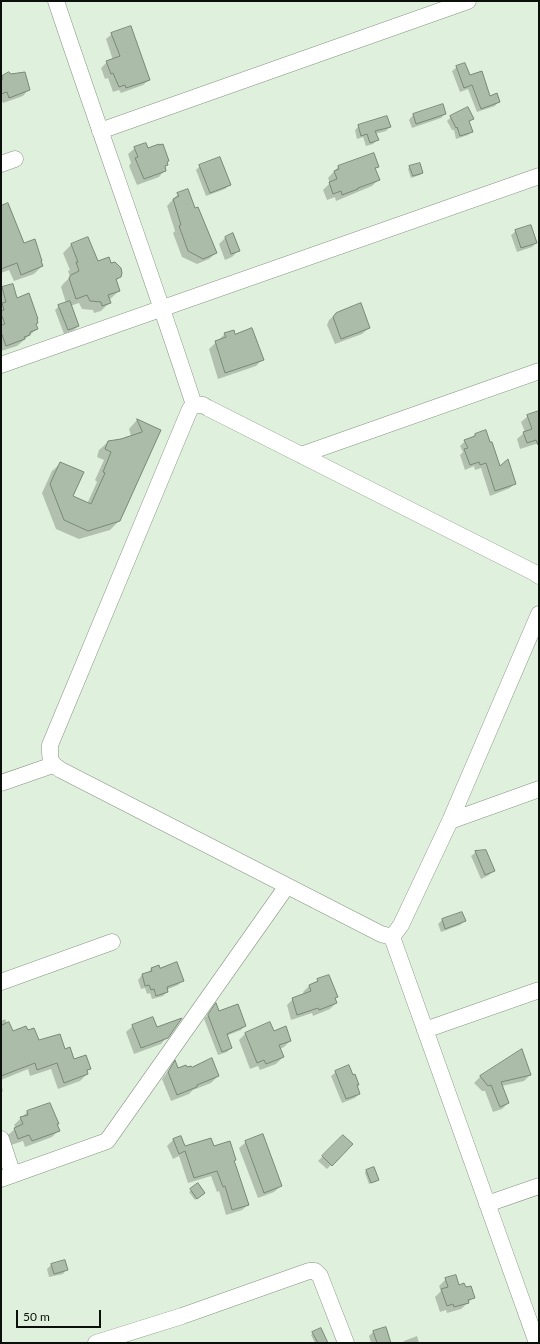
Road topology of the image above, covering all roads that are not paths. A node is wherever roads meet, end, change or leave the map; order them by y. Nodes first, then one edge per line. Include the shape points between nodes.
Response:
1 (56, 1) edge
2 (468, 1) edge
3 (100, 131) junction
4 (539, 176) edge
5 (162, 309) junction
6 (1, 365) edge
7 (539, 370) edge
8 (194, 405) junction
9 (301, 454) junction
10 (539, 576) edge
11 (539, 614) edge
12 (53, 765) junction
13 (1, 783) edge
14 (539, 790) edge
15 (450, 821) junction
16 (287, 886) junction
17 (392, 937) junction
18 (112, 942) dead end
19 (1, 982) edge
20 (539, 990) edge
21 (425, 1030) junction
22 (1, 1138) edge
23 (7, 1177) edge
24 (539, 1186) edge
25 (487, 1204) junction
26 (96, 1343) edge
27 (346, 1343) edge
28 (537, 1343) edge

1 - 3 street
2 - 3 street
3 - 5 street
4 - 5 street
5 - 6 street
5 - 8 street
7 - 9 street
8 - 9 street via 203,405
8 - 12 street via 187,416 50,745
9 - 10 street
11 - 15 street
12 - 13 street
12 - 16 street
14 - 15 street
15 - 17 street via 401,925
16 - 17 street via 381,934
16 - 23 street via 106,1141
17 - 21 street
18 - 19 street
20 - 21 street
21 - 25 street
22 - 23 street
24 - 25 street
25 - 28 street
26 - 27 street via 310,1271 315,1271 320,1276

